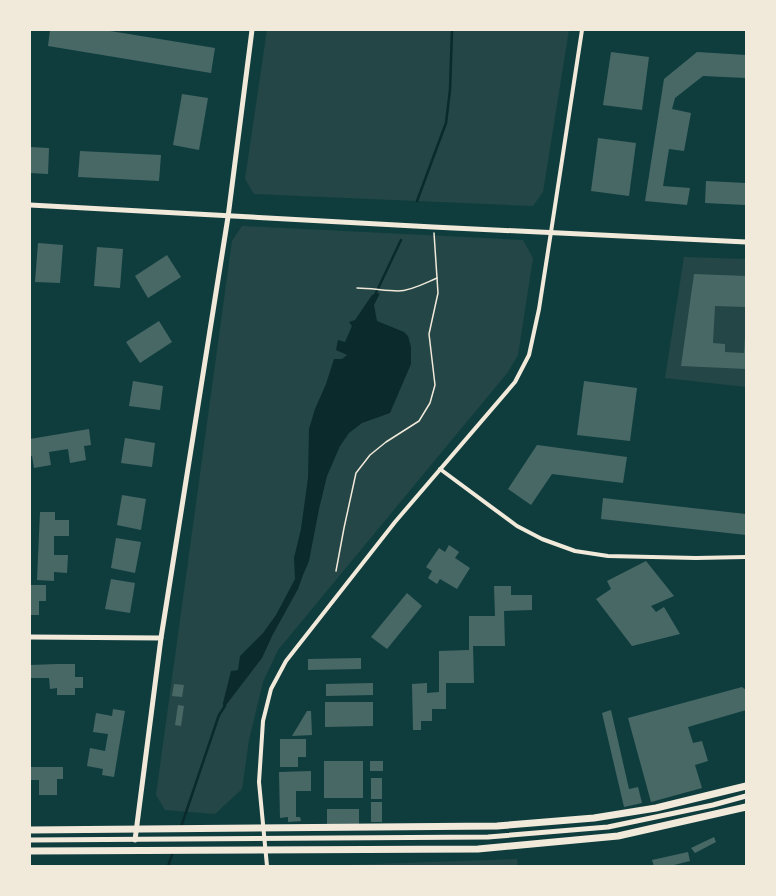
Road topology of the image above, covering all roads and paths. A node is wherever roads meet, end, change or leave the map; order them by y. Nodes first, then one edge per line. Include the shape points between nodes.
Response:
1 (252, 30) edge
2 (582, 30) edge
3 (30, 205) edge
4 (228, 217) junction
5 (433, 227) junction
6 (551, 232) junction
7 (746, 242) edge
8 (437, 278) junction
9 (358, 288) dead end
10 (440, 469) junction
11 (746, 557) edge
12 (336, 572) dead end
13 (30, 637) edge
14 (161, 638) junction
15 (746, 786) edge
16 (746, 796) edge
17 (746, 807) edge
18 (30, 830) edge
19 (264, 839) junction
20 (30, 840) edge
21 (135, 840) junction
22 (30, 851) edge
23 (268, 866) edge

1 - 4 street
2 - 6 street
3 - 4 street
4 - 5 street
4 - 14 street
5 - 6 street
5 - 8 path
6 - 7 street
6 - 10 street via 529,355 514,382
8 - 9 path via 400,291
8 - 12 path via 438,293 429,334 435,385 430,403 418,421 370,455 356,473
10 - 11 street via 517,526 542,539 575,551 608,556
10 - 19 street via 390,528 286,661 271,689 263,722 259,782
13 - 14 street
14 - 21 street
15 - 18 highway via 656,808 594,818 496,826
16 - 19 street via 601,827 488,837
17 - 22 highway via 618,836 478,849
19 - 21 street
19 - 23 street
20 - 21 street

